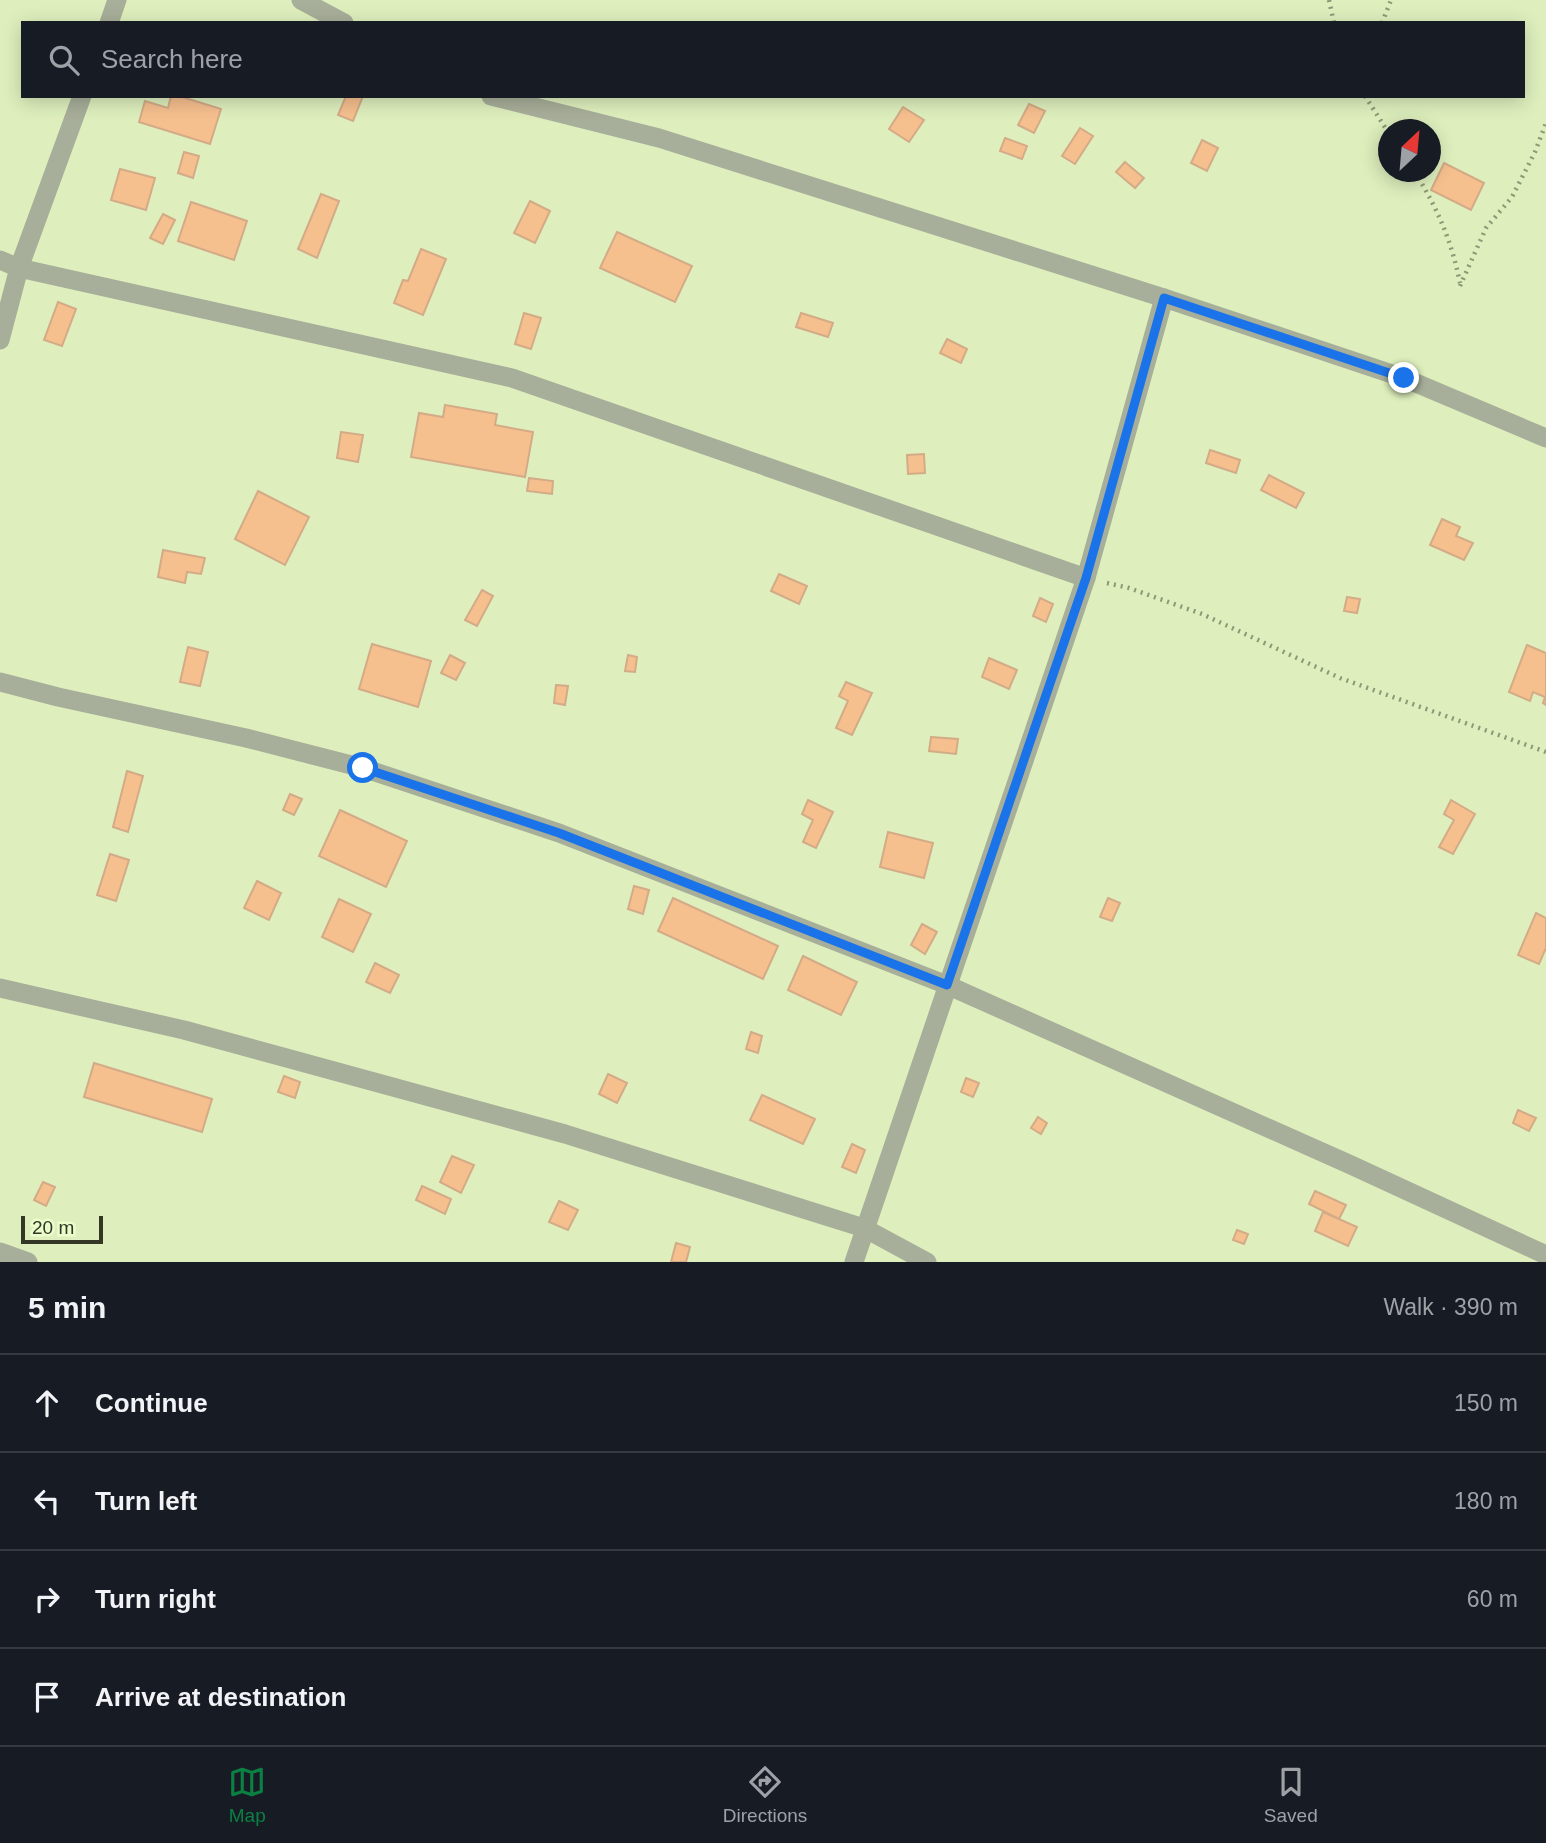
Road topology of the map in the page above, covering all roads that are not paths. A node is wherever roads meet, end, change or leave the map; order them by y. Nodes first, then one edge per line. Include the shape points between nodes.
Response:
1 (117, 0) edge
2 (302, 0) edge
3 (110, 21) edge
4 (340, 21) edge
5 (81, 98) edge
6 (499, 98) edge
7 (0, 260) edge
8 (19, 268) junction
9 (1164, 298) junction
10 (0, 340) edge
11 (1546, 438) edge
12 (1086, 578) junction
13 (0, 682) edge
14 (947, 985) junction
15 (0, 988) edge
16 (864, 1228) junction
17 (0, 1252) edge
18 (1546, 1255) edge
19 (28, 1262) edge
20 (854, 1262) edge
21 (927, 1262) edge

1 - 3 street
2 - 4 street
5 - 8 street
6 - 9 street via 659,138
7 - 8 street
8 - 10 street
8 - 12 street via 512,378
9 - 11 street via 1404,378
9 - 12 street
12 - 14 street
13 - 14 street via 363,768 559,833
14 - 16 street
14 - 18 street
15 - 16 street via 184,1030 565,1134
16 - 20 street
16 - 21 street
17 - 19 street

